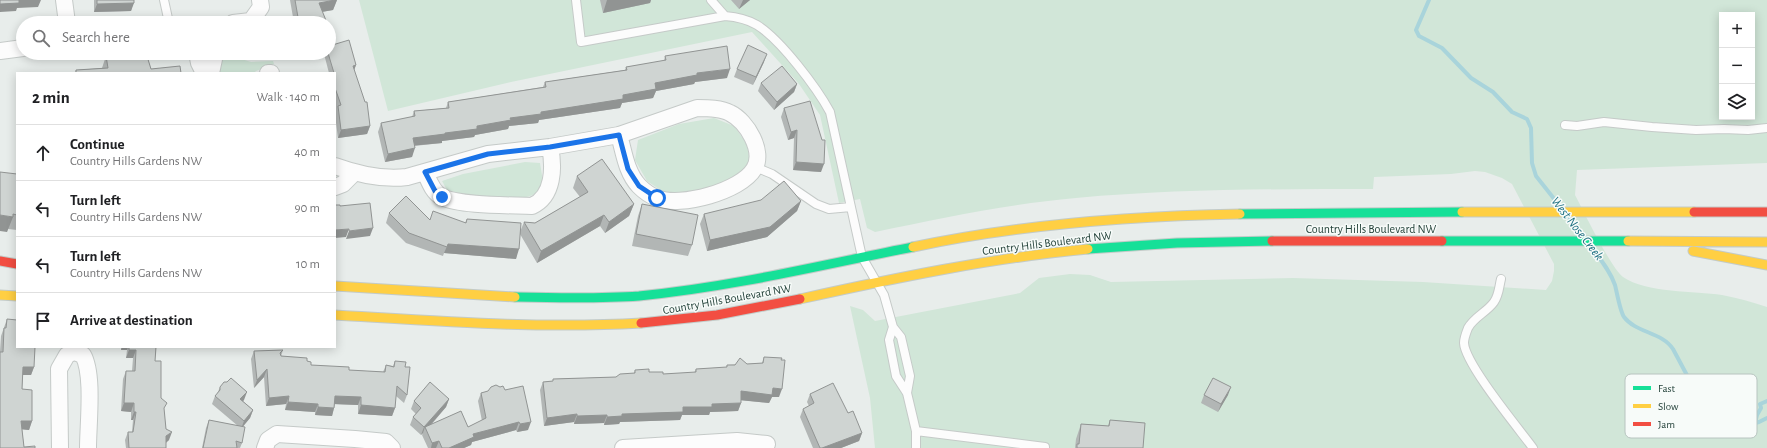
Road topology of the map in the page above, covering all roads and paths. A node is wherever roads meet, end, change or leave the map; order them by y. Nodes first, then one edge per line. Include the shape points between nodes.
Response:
1 (64, 0) edge
2 (164, 0) edge
3 (260, 0) edge
4 (576, 0) edge
5 (711, 0) edge
6 (66, 16) edge
7 (167, 16) edge
8 (255, 16) edge
9 (725, 16) junction
10 (16, 49) edge
11 (0, 51) edge
12 (198, 60) edge
13 (214, 60) edge
14 (204, 72) edge
15 (211, 72) edge
16 (1565, 125) dead end
17 (1767, 128) edge
18 (619, 135) junction
19 (550, 147) junction
20 (336, 166) edge
21 (755, 167) junction
22 (425, 172) junction
23 (354, 173) junction
24 (336, 188) edge
25 (851, 207) junction
26 (1767, 212) edge
27 (1641, 240) junction
28 (1767, 242) edge
29 (862, 258) junction
30 (0, 261) edge
31 (16, 264) edge
32 (1767, 265) edge
33 (0, 266) edge
34 (16, 268) edge
35 (1501, 279) dead end
36 (876, 282) junction
37 (336, 286) edge
38 (0, 295) edge
39 (16, 296) edge
40 (336, 315) edge
41 (893, 327) junction
42 (907, 393) junction
43 (916, 431) junction
44 (767, 444) dead end
45 (60, 448) edge
46 (88, 448) edge
47 (265, 448) edge
48 (392, 448) edge
49 (623, 448) edge
50 (916, 448) edge
51 (1045, 448) edge
52 (1533, 448) edge

1 - 6 street
2 - 7 lane
3 - 8 street via 261,7
4 - 9 lane via 582,42
5 - 9 lane
9 - 25 lane via 741,17 758,25 780,44 822,97 830,112
10 - 11 street
12 - 14 street
13 - 15 street
16 - 17 lane via 1604,122 1696,130
18 - 19 street
18 - 21 street via 697,108 718,109 731,113 744,124 758,151
18 - 21 street via 628,169 639,186 657,198 675,201 710,196 739,185
19 - 22 street via 488,154
19 - 22 street via 552,160 546,195 532,206 456,202 442,197 435,191
20 - 23 street
21 - 25 lane via 772,174 816,204 829,209
22 - 23 street via 399,178
23 - 24 street
25 - 29 lane
26 - 29 main road, Country Hills Boulevard NW via 1173,215 1069,222 978,235
27 - 28 main road, Country Hills Boulevard NW
27 - 32 main road
27 - 36 main road, Country Hills Boulevard NW via 1177,243 1109,247 1008,258
29 - 36 lane
29 - 37 main road, Country Hills Boulevard NW via 753,279 628,297 556,299
30 - 31 main road
33 - 34 main road
35 - 52 lane via 1494,303 1469,325 1464,344 1489,390
36 - 40 main road, Country Hills Boulevard NW via 739,311 647,324 582,327 512,326
36 - 41 lane via 884,295
38 - 39 main road
41 - 42 lane via 901,337 909,370
41 - 42 lane via 889,340 896,376
42 - 43 lane
43 - 50 lane
43 - 51 lane
44 - 49 street via 737,441
45 - 46 street via 59,369 67,355 74,352 83,354 87,362
47 - 48 street via 268,440 277,434 386,442

